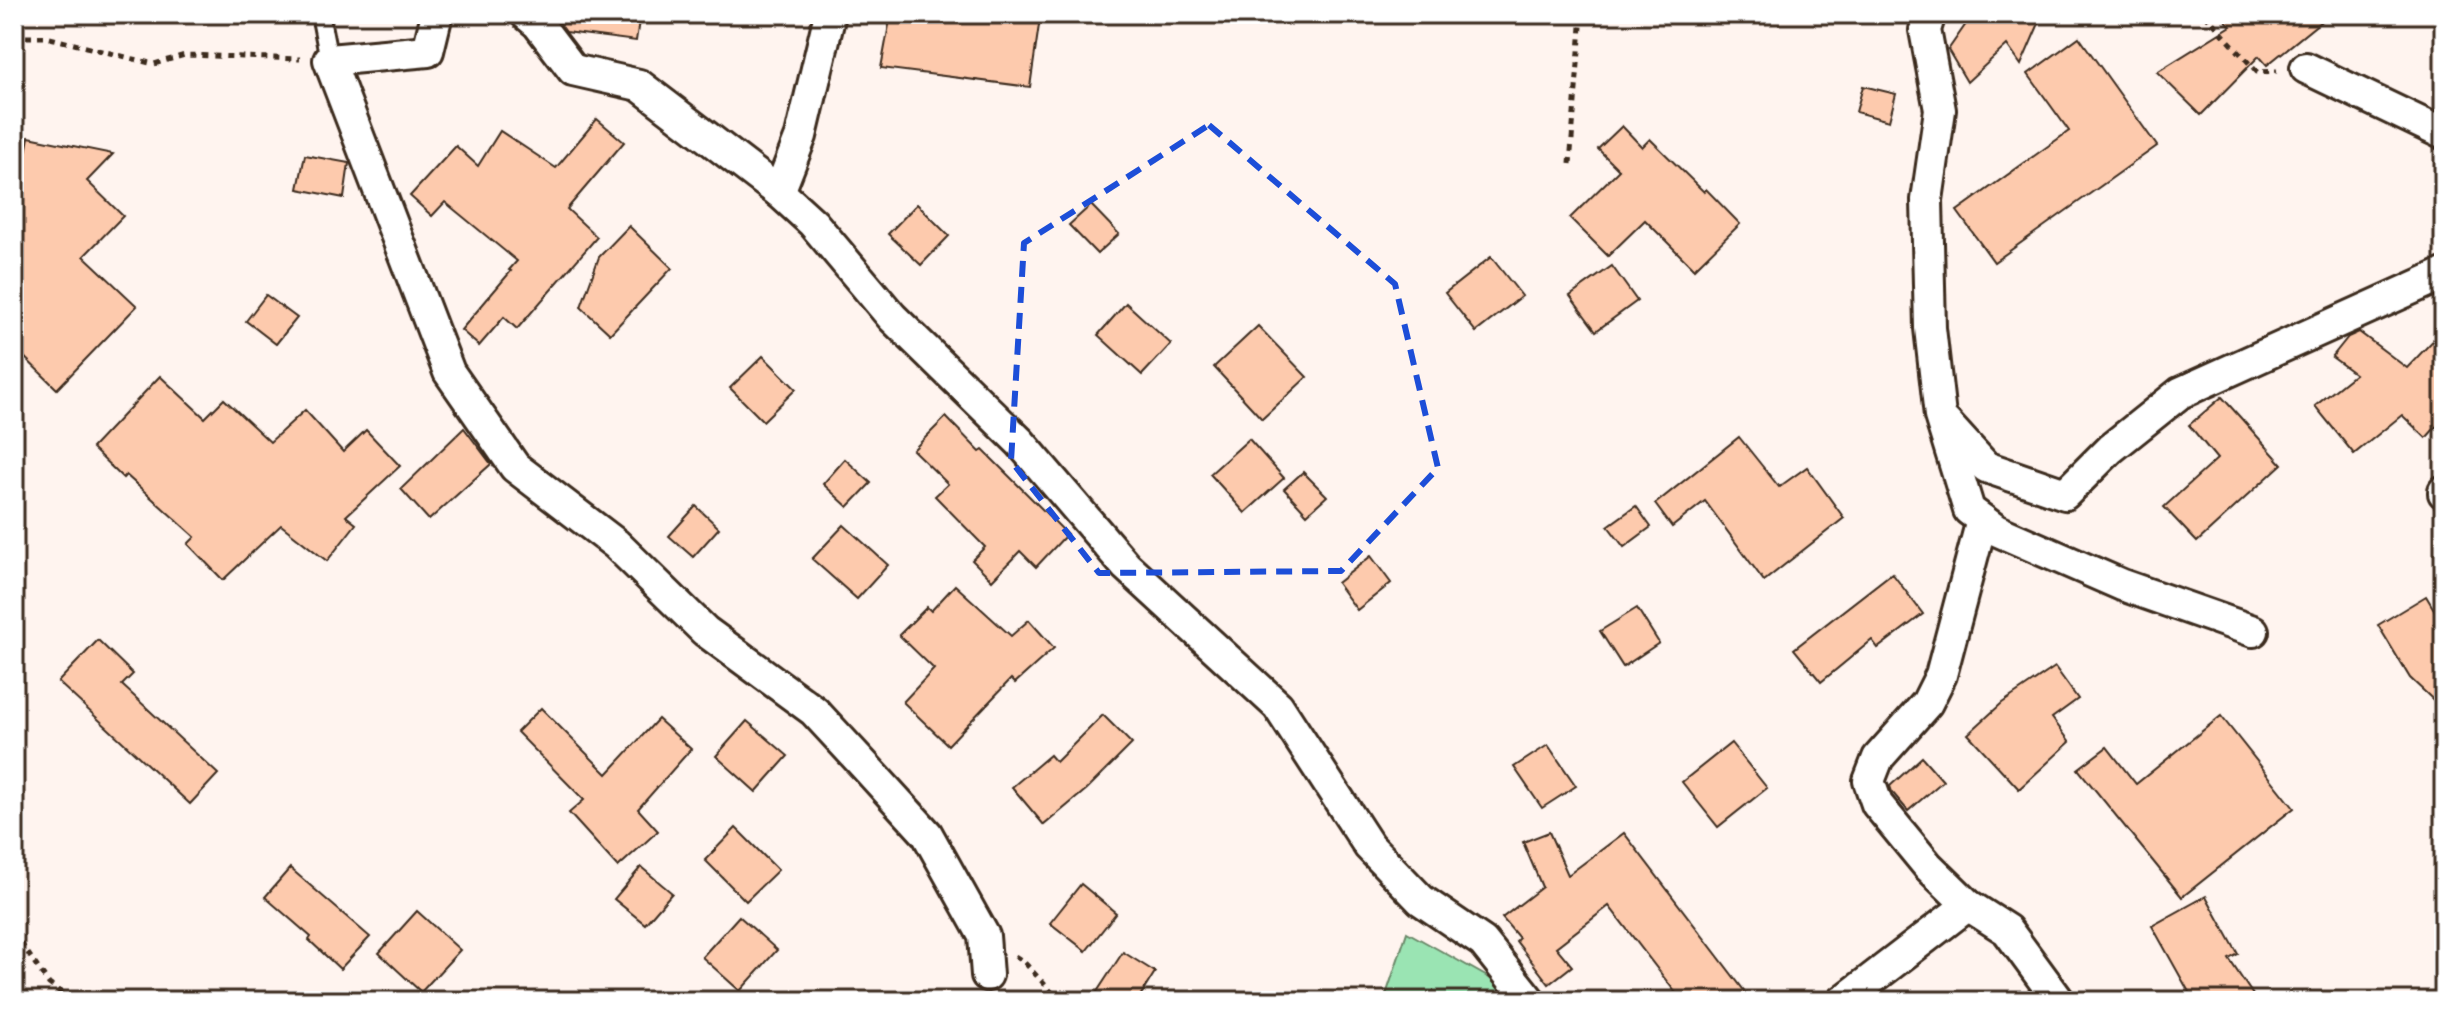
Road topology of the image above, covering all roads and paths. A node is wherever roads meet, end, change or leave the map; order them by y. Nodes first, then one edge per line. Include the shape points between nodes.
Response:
1 (320, 14) edge
2 (437, 14) edge
3 (526, 14) edge
4 (830, 14) edge
5 (1582, 14) edge
6 (1930, 14) edge
7 (2205, 14) edge
8 (14, 37) edge
9 (329, 60) junction
10 (2306, 68) joint
11 (2444, 134) edge
12 (1570, 164) dead end
13 (779, 192) junction
14 (2444, 274) edge
15 (1940, 416) junction
16 (1982, 520) junction
17 (2253, 631) dead end
18 (1968, 905) junction
19 (14, 933) edge
20 (984, 936) junction
21 (987, 975) dead end
22 (73, 1001) edge
23 (1060, 1001) edge
24 (1530, 1001) edge
25 (1843, 1001) edge
26 (2059, 1001) edge

1 - 9 lane
2 - 9 street via 428,51
3 - 13 street via 573,70 639,85
4 - 13 street via 801,136
5 - 12 path
6 - 15 street via 1925,30 1940,110 1927,200 1929,300
7 - 10 path via 2257,72
8 - 9 path via 46,37 154,64 185,55
9 - 20 street via 449,372 515,467 616,544 705,631 814,711 927,834
10 - 11 street
13 - 24 street via 813,223 892,317 1020,442 1126,566 1278,706 1369,846 1421,900 1483,942
14 - 15 street via 2180,393 2110,449 2065,494 1986,467
15 - 16 street via 1969,510
16 - 17 street via 2122,585
16 - 18 street via 1941,675 1927,703 1878,758 1869,781 1877,804
18 - 25 street
18 - 26 street via 2007,930
19 - 22 path via 49,984
20 - 21 street
20 - 23 path via 1024,962

